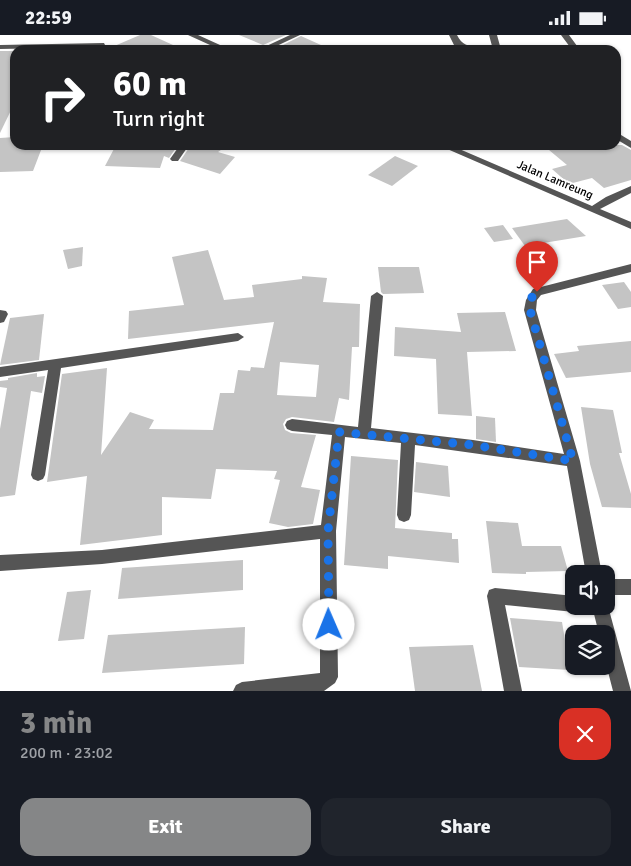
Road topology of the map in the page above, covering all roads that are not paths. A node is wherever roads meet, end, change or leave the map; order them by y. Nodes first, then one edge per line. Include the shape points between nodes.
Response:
1 (194, 35) edge
2 (296, 35) edge
3 (216, 45) edge
4 (273, 45) edge
5 (181, 150) edge
6 (454, 150) edge
7 (175, 159) dead end
8 (631, 189) edge
9 (592, 210) junction
10 (631, 226) edge
11 (631, 268) edge
12 (377, 296) dead end
13 (238, 337) dead end
14 (55, 365) junction
15 (0, 372) edge
16 (292, 425) dead end
17 (339, 432) junction
18 (364, 434) junction
19 (408, 438) junction
20 (573, 461) junction
21 (38, 475) dead end
22 (404, 515) dead end
23 (328, 531) junction
24 (0, 563) edge
25 (592, 565) edge
26 (615, 587) edge
27 (631, 587) edge
28 (565, 603) edge
29 (601, 615) edge
30 (242, 691) edge
31 (513, 691) edge
32 (622, 691) edge

1 - 3 street
2 - 4 street
5 - 7 street
6 - 9 street, Jalan Lamreung
8 - 9 street
9 - 10 street, Jalan Lamreung
11 - 20 street via 537,292 530,303
12 - 18 street
13 - 14 street
14 - 15 street
14 - 21 street
16 - 17 street
17 - 18 street
17 - 23 street
18 - 19 street
19 - 20 street
19 - 22 street
20 - 25 street
23 - 24 street via 102,557
23 - 30 street via 329,677 322,683
26 - 27 street
28 - 31 street via 496,596
29 - 32 street

